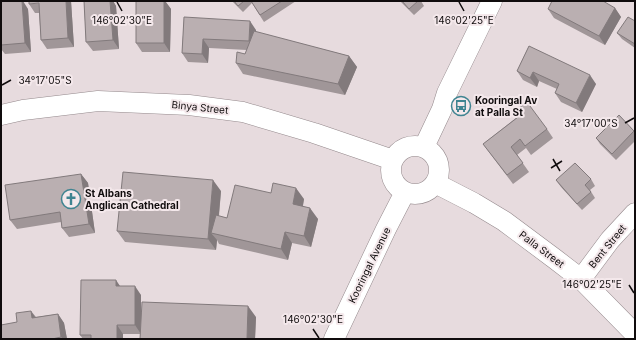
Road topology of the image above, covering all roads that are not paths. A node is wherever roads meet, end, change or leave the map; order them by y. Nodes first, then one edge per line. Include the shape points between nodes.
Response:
1 (492, 1) edge
2 (1, 115) edge
3 (424, 147) junction
4 (392, 160) junction
5 (435, 183) junction
6 (405, 192) junction
7 (635, 214) edge
8 (581, 279) junction
9 (635, 334) edge
10 (334, 339) edge

1 - 3 street
2 - 4 street, Binya Street via 98,101 189,105 243,112
3 - 4 street via 408,147 396,154
3 - 5 street via 438,162
4 - 6 street via 393,182
5 - 6 street via 418,194
5 - 8 street, Palla Street via 504,221
6 - 10 street, Kooringal Avenue
7 - 8 street, Bent Street via 610,240
8 - 9 street, Palla Street

